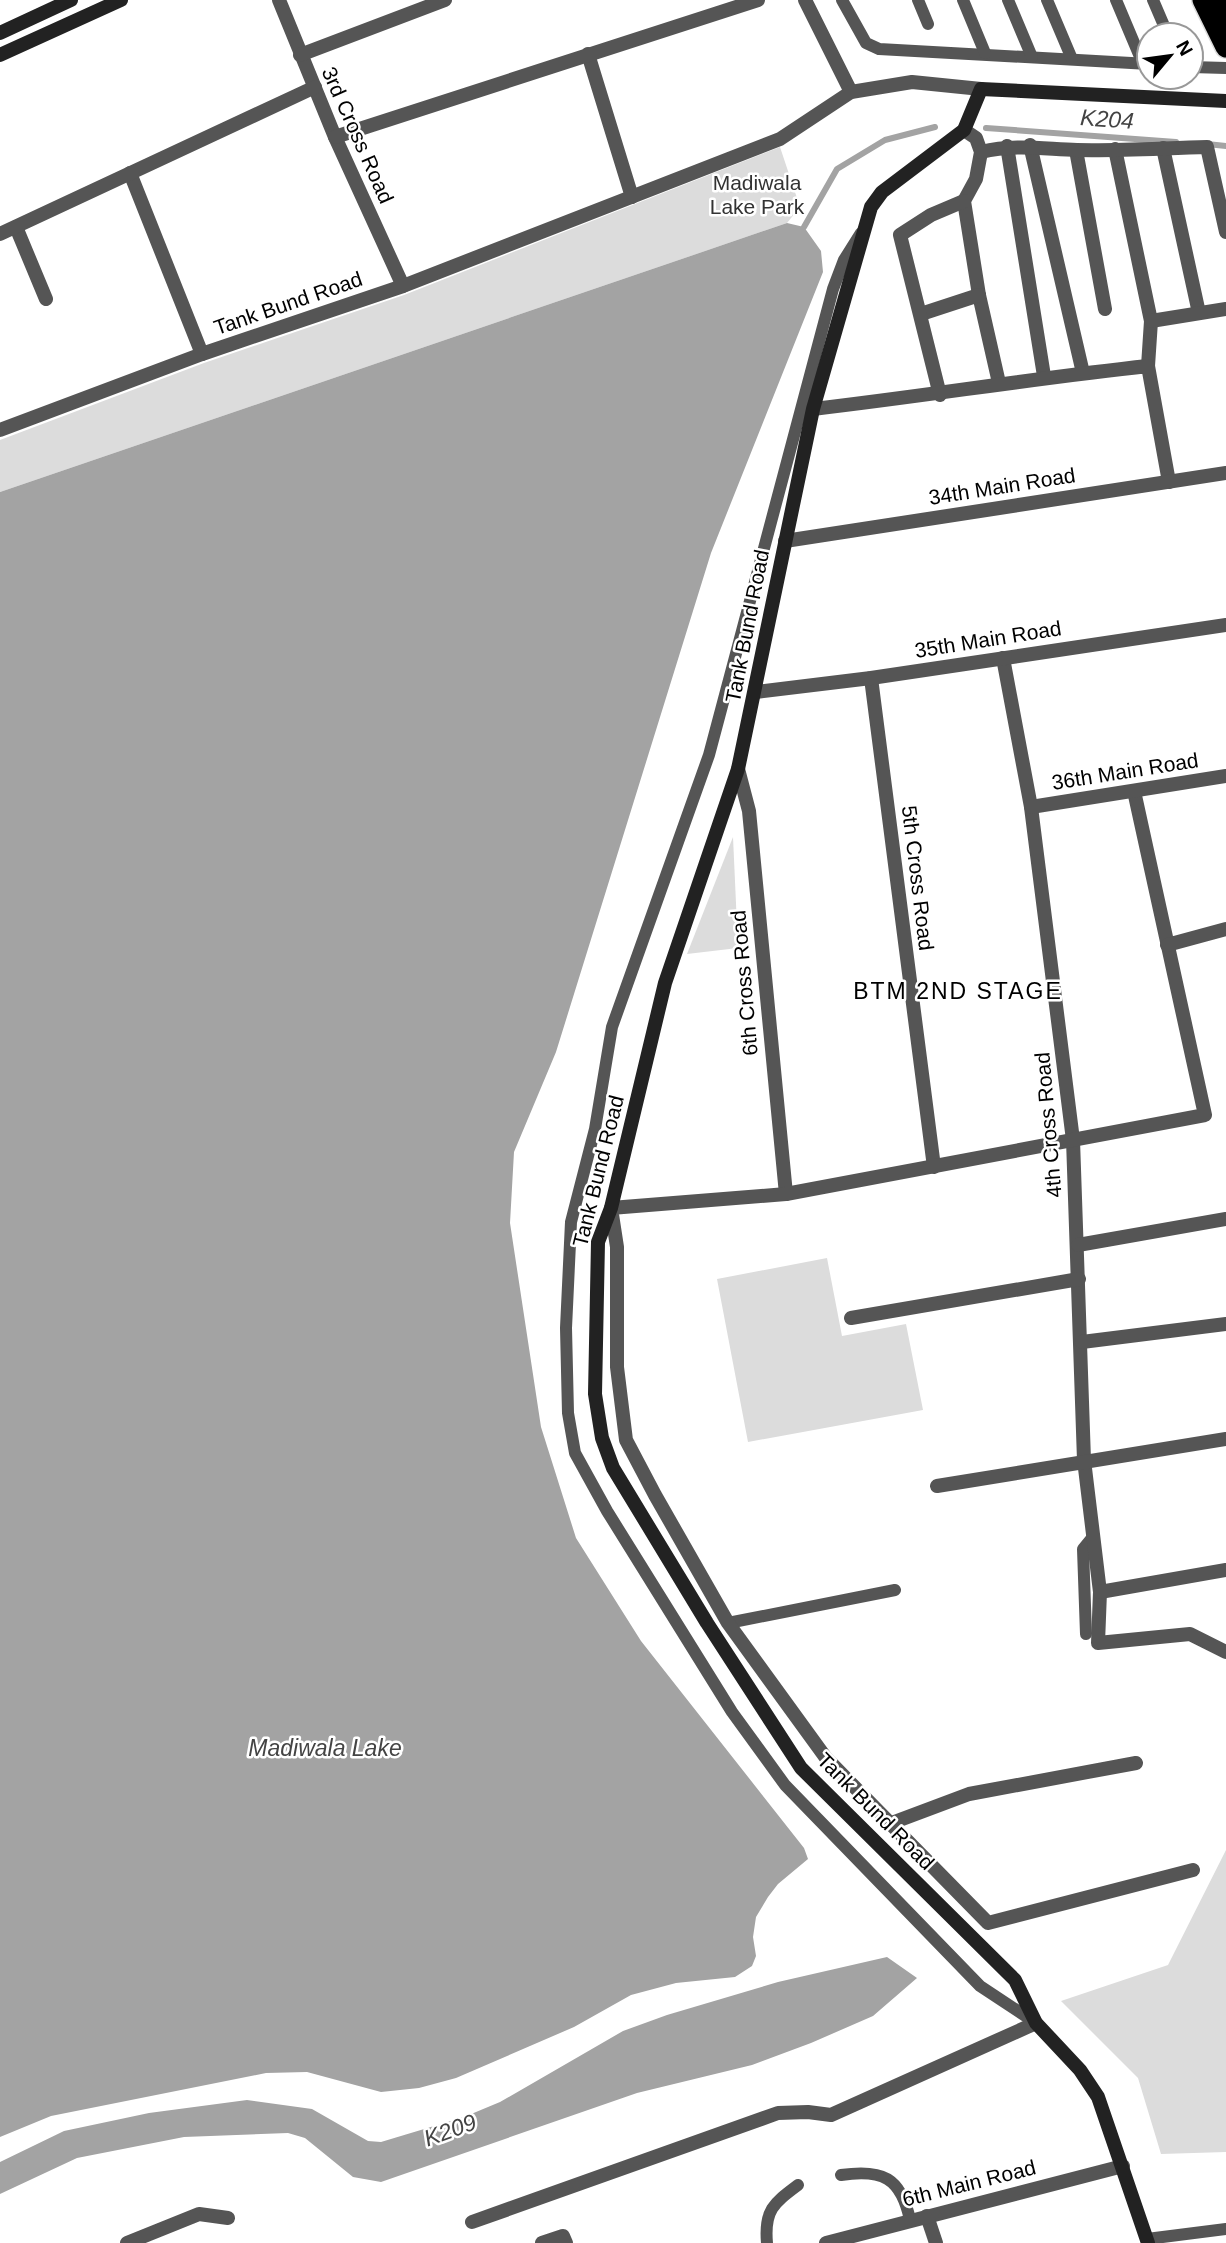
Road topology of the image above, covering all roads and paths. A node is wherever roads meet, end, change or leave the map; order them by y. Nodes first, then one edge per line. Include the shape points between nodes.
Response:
1 (71, 0) edge
2 (121, 0) edge
3 (279, 0) edge
4 (445, 0) edge
5 (758, 0) edge
6 (804, 0) edge
7 (842, 0) edge
8 (918, 0) edge
9 (962, 0) edge
10 (1007, 0) edge
11 (1047, 0) edge
12 (1116, 0) edge
13 (1153, 0) edge
14 (1203, 0) edge
15 (1215, 0) edge
16 (1162, 21) edge
17 (1226, 23) edge
18 (928, 24) dead end
19 (16, 25) junction
20 (0, 33) edge
21 (1135, 41) edge
22 (25, 44) junction
23 (1226, 47) edge
24 (985, 53) junction
25 (588, 54) junction
26 (0, 55) edge
27 (300, 55) junction
28 (1032, 57) junction
29 (1072, 59) junction
30 (1135, 63) edge
31 (1205, 67) edge
32 (1226, 68) edge
33 (315, 87) junction
34 (981, 89) junction
35 (851, 92) junction
36 (1226, 101) edge
37 (964, 130) junction
38 (335, 137) junction
39 (1030, 145) junction
40 (1007, 146) junction
41 (1163, 148) junction
42 (1115, 149) junction
43 (1076, 150) junction
44 (981, 152) junction
45 (130, 173) junction
46 (632, 197) junction
47 (964, 201) junction
48 (16, 226) junction
49 (863, 230) junction
50 (1226, 232) edge
51 (0, 234) edge
52 (403, 286) junction
53 (979, 295) junction
54 (46, 299) dead end
55 (1105, 309) dead end
56 (1226, 309) edge
57 (1199, 313) junction
58 (921, 314) junction
59 (1152, 321) junction
60 (202, 354) junction
61 (1148, 366) junction
62 (1083, 373) junction
63 (1044, 376) junction
64 (999, 383) junction
65 (940, 395) junction
66 (813, 409) junction
67 (0, 430) edge
68 (1226, 473) edge
69 (1169, 482) junction
70 (785, 541) junction
71 (1226, 625) edge
72 (1003, 658) junction
73 (871, 678) junction
74 (756, 692) junction
75 (738, 769) junction
76 (1226, 776) edge
77 (1133, 791) junction
78 (1031, 807) junction
79 (1226, 929) edge
80 (1167, 946) junction
81 (1073, 1140) junction
82 (934, 1167) junction
83 (786, 1194) junction
84 (611, 1208) junction
85 (1226, 1220) edge
86 (1078, 1245) junction
87 (1079, 1279) junction
88 (851, 1318) dead end
89 (1226, 1324) edge
90 (1082, 1342) junction
91 (1226, 1439) edge
92 (1084, 1460) junction
93 (937, 1486) dead end
94 (1092, 1538) junction
95 (1226, 1570) edge
96 (895, 1590) dead end
97 (1100, 1592) junction
98 (728, 1623) junction
99 (1086, 1634) dead end
100 (1226, 1652) edge
101 (1136, 1762) dead end
102 (889, 1824) junction
103 (1193, 1870) dead end
104 (1036, 2023) junction
105 (1123, 2166) junction
106 (841, 2175) dead end
107 (798, 2185) dead end
108 (927, 2216) junction
109 (228, 2218) dead end
110 (910, 2220) junction
111 (472, 2222) dead end
112 (1226, 2229) edge
113 (1147, 2241) edge
114 (127, 2243) edge
115 (542, 2243) edge
116 (566, 2243) edge
117 (767, 2243) edge
118 (826, 2243) edge
119 (936, 2243) edge

1 - 19 main road
2 - 22 main road
3 - 27 street, 3rd Cross Road
4 - 27 street
5 - 25 street
6 - 35 street
7 - 24 lane via 866,43 878,49
8 - 18 lane
9 - 24 lane
10 - 28 lane
11 - 29 lane
12 - 21 lane
13 - 16 lane
14 - 23 highway
15 - 17 main road
19 - 20 main road
19 - 22 main road
22 - 26 main road
24 - 28 lane
25 - 38 street
25 - 46 street
27 - 33 street, 3rd Cross Road
28 - 29 lane
29 - 30 lane
31 - 32 lane
33 - 38 street, 3rd Cross Road
33 - 45 street
34 - 35 street, Tank Bund Road via 912,82
34 - 36 main road, Tank Bund Road
34 - 37 main road
35 - 46 street, Tank Bund Road via 780,139
37 - 44 street via 976,138
37 - 49 main road, Tank Bund Road via 882,192
38 - 52 street, 3rd Cross Road
39 - 40 street
39 - 43 street
39 - 62 street
40 - 44 street
40 - 63 street
41 - 42 street
41 - 50 street via 1207,147
41 - 57 street
42 - 43 street
42 - 59 street
43 - 55 street
44 - 47 street via 976,179
45 - 48 street
45 - 60 street
46 - 52 street, Tank Bund Road
47 - 53 street
47 - 58 street via 900,235
48 - 51 street
48 - 54 street
49 - 66 main road, Tank Bund Road
49 - 104 lane via 833,289 709,755 612,1027 595,1129 571,1222 568,1413 575,1453 607,1511 732,1712 785,1785 980,1986
52 - 60 street, Tank Bund Road
53 - 58 street
53 - 64 street
56 - 57 street
57 - 59 street
58 - 65 street
59 - 61 street
60 - 67 street, Tank Bund Road
61 - 62 street
61 - 69 street
62 - 63 street
63 - 64 street
64 - 65 street
65 - 66 street
66 - 70 main road, Tank Bund Road
68 - 69 street, 34th Main Road
69 - 70 street, 34th Main Road
70 - 74 main road, Tank Bund Road
71 - 72 street, 35th Main Road
72 - 73 street, 35th Main Road
72 - 78 street, 4th Cross Road
73 - 74 street, 35th Main Road
73 - 82 street, 5th Cross Road
74 - 75 main road, Tank Bund Road
75 - 83 street, 6th Cross Road via 749,811
75 - 84 main road, Tank Bund Road via 665,983
76 - 77 street, 36th Main Road
77 - 78 street, 36th Main Road
77 - 80 street
78 - 81 street, 4th Cross Road
79 - 80 street
80 - 81 street via 1205,1115
81 - 82 street
81 - 86 street, 4th Cross Road
82 - 83 street
83 - 84 street
84 - 98 street via 617,1247 617,1367 626,1440
84 - 104 main road, Tank Bund Road via 598,1242 594,1382 602,1437 613,1468 801,1768 1015,1980
85 - 86 street
86 - 87 street, 4th Cross Road
87 - 88 street
87 - 90 street, 4th Cross Road
89 - 90 street
90 - 92 street, 4th Cross Road
91 - 92 street
92 - 93 street
92 - 94 street, 4th Cross Road
94 - 97 street, 4th Cross Road
94 - 99 lane via 1083,1549
95 - 97 street
96 - 98 lane
97 - 100 street, 4th Cross Road via 1098,1643 1190,1634
98 - 102 street via 826,1758
101 - 102 street via 969,1794
102 - 103 street via 988,1923
104 - 105 main road, Tank Bund Road via 1080,2070 1098,2097
104 - 111 street via 831,2115 778,2113
105 - 108 street, 6th Main Road
105 - 113 main road, Tank Bund Road
106 - 110 lane via 882,2174 906,2201
107 - 117 lane via 774,2203 765,2227
108 - 110 street, 6th Main Road
108 - 119 street
109 - 114 street via 199,2214
110 - 118 street, 6th Main Road
112 - 113 lane
115 - 116 street via 563,2236

